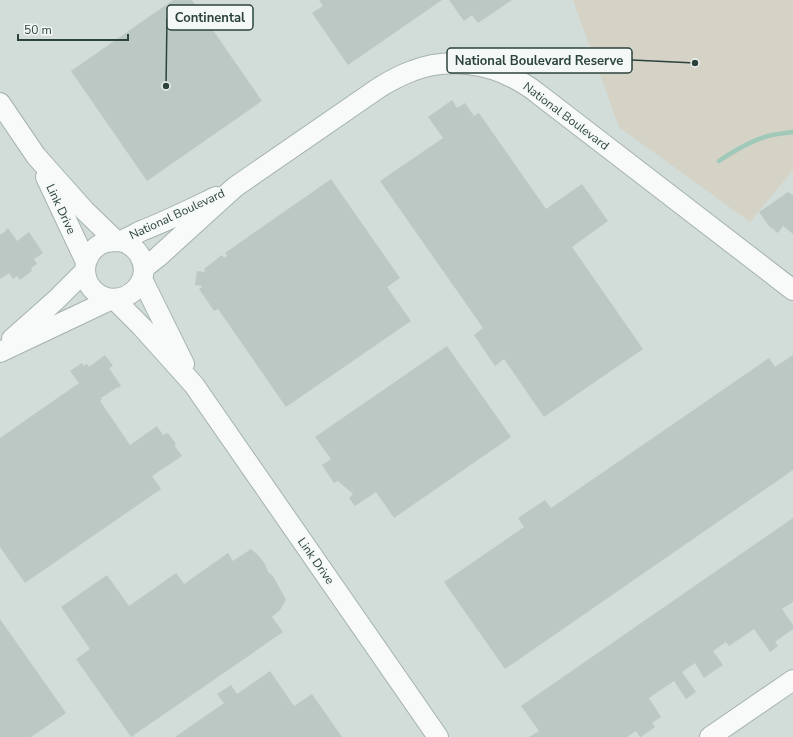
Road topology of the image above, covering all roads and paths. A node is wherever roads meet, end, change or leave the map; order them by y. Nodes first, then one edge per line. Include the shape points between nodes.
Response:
1 (0, 103) edge
2 (36, 156) junction
3 (235, 187) junction
4 (118, 241) junction
5 (86, 267) junction
6 (143, 274) junction
7 (793, 290) edge
8 (113, 299) junction
9 (0, 351) edge
10 (194, 385) junction
11 (793, 680) edge
12 (438, 737) edge
13 (710, 737) edge

1 - 2 street, Link Drive
2 - 4 street, Link Drive via 85,211
2 - 5 street, Link Drive
3 - 4 street, National Boulevard via 164,222
3 - 6 street, National Boulevard via 158,257
3 - 7 street, National Boulevard via 399,76 429,66 463,63 478,65 508,75 535,91
4 - 5 street via 97,246 90,253
4 - 6 street via 136,250 142,259
5 - 8 street via 90,287 104,297
5 - 9 street via 56,300
6 - 8 street via 132,294
6 - 10 street, Link Drive
8 - 9 street
8 - 10 street, Link Drive
10 - 12 street, Link Drive
11 - 13 street

